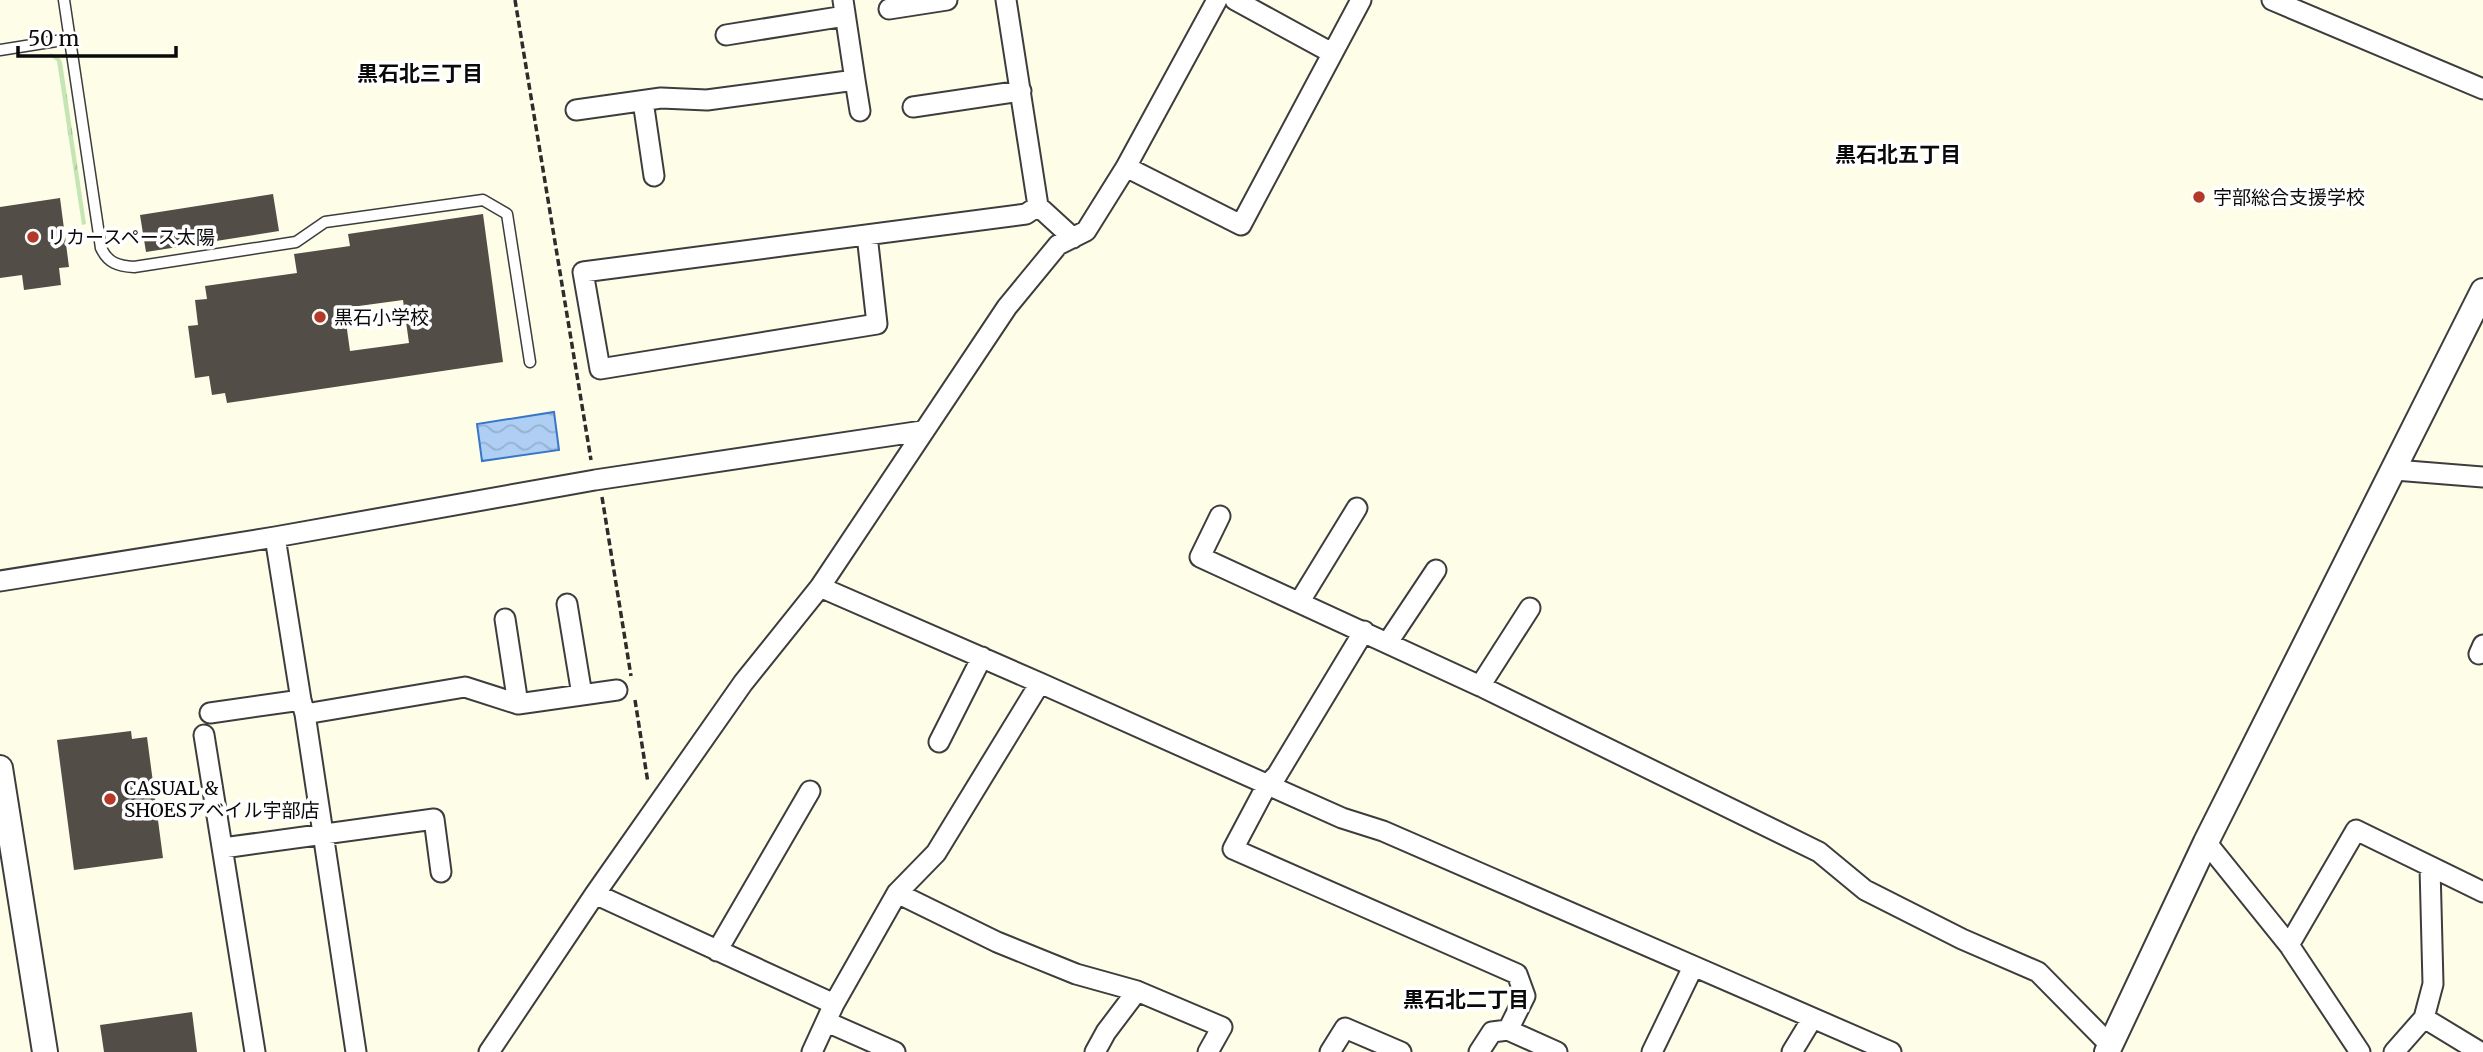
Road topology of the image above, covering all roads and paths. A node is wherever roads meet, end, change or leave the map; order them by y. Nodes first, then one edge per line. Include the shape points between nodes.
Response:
1 (64, 0) edge
2 (515, 0) edge
3 (947, 0) edge
4 (1006, 0) edge
5 (1217, 0) edge
6 (1236, 0) edge
7 (1361, 0) edge
8 (2272, 0) edge
9 (844, 8) edge
10 (889, 9) dead end
11 (726, 35) dead end
12 (69, 39) junction
13 (0, 50) edge
14 (1332, 53) junction
15 (855, 80) junction
16 (2483, 89) edge
17 (1021, 91) junction
18 (643, 101) junction
19 (913, 107) dead end
20 (576, 110) dead end
21 (860, 111) dead end
22 (1126, 167) junction
23 (654, 176) dead end
24 (1038, 206) junction
25 (867, 235) junction
26 (1073, 238) junction
27 (2483, 291) edge
28 (530, 362) dead end
29 (922, 431) junction
30 (2395, 470) junction
31 (2483, 477) edge
32 (595, 480) junction
33 (1357, 508) dead end
34 (1220, 516) dead end
35 (275, 537) junction
36 (1437, 570) dead end
37 (0, 581) edge
38 (820, 587) junction
39 (1300, 601) junction
40 (567, 604) dead end
41 (1530, 608) dead end
42 (505, 619) dead end
43 (1364, 631) junction
44 (1388, 642) junction
45 (982, 657) junction
46 (1040, 682) junction
47 (627, 685) junction
48 (1480, 686) junction
49 (582, 695) junction
50 (518, 704) junction
51 (303, 707) junction
52 (210, 713) dead end
53 (204, 735) dead end
54 (939, 742) dead end
55 (0, 768) edge
56 (1267, 785) junction
57 (810, 791) dead end
58 (653, 812) junction
59 (322, 833) junction
60 (2206, 842) junction
61 (222, 848) junction
62 (2430, 866) junction
63 (441, 872) dead end
64 (2483, 892) edge
65 (897, 893) junction
66 (595, 894) junction
67 (2289, 945) junction
68 (717, 951) junction
69 (1693, 967) junction
70 (1137, 991) junction
71 (830, 1013) junction
72 (2424, 1018) junction
73 (1812, 1019) junction
74 (1508, 1030) junction
75 (2109, 1049) edge
76 (45, 1052) edge
77 (255, 1052) edge
78 (356, 1052) edge
79 (489, 1052) edge
80 (812, 1052) edge
81 (895, 1052) edge
82 (1095, 1052) edge
83 (1208, 1052) edge
84 (1330, 1052) edge
85 (1401, 1052) edge
86 (1479, 1052) edge
87 (1557, 1052) edge
88 (1652, 1052) edge
89 (1792, 1052) edge
90 (1891, 1052) edge
91 (2360, 1052) edge
92 (2394, 1052) edge
93 (2480, 1052) edge

1 - 12 lane
2 - 32 path
3 - 10 street
4 - 17 street
5 - 22 street
6 - 14 street
7 - 14 street
8 - 16 street
9 - 11 street
9 - 15 street
12 - 13 lane
12 - 28 lane via 101,248 110,261 134,267 296,242 326,222 483,200 507,214
14 - 22 street via 1241,225
15 - 18 street via 707,100
15 - 21 street
17 - 19 street
17 - 24 street
18 - 20 street
18 - 23 street
22 - 26 street via 1086,231
24 - 25 street via 1026,214
24 - 26 street
25 - 25 street via 877,324 600,369 583,272
26 - 29 street via 1058,245 1007,307
27 - 30 street
29 - 32 street
29 - 38 street
30 - 31 street
30 - 60 street
32 - 35 street
32 - 47 path via 601,485
33 - 39 street
34 - 39 street via 1200,557
35 - 37 street
35 - 51 street
36 - 44 street
38 - 45 street
38 - 58 street via 743,683
39 - 43 street
40 - 49 street
41 - 48 street
42 - 50 street
43 - 44 street
43 - 56 street
44 - 48 street
45 - 46 street
45 - 54 street
46 - 56 street
46 - 65 street via 936,853
47 - 49 street
47 - 58 path
48 - 75 street via 1819,852 1865,890 2038,972
49 - 50 street
50 - 51 street via 465,687
51 - 52 street
51 - 59 street
53 - 61 street
55 - 76 street
56 - 69 street
56 - 74 street via 1233,849 1517,974 1525,996
57 - 68 street
58 - 66 street
59 - 61 street
59 - 63 street via 434,819
59 - 78 street
60 - 67 street
60 - 75 street
61 - 77 street
62 - 64 street
62 - 67 street via 2356,830
62 - 72 street via 2433,984
65 - 70 street via 997,942 1076,974
65 - 71 street
66 - 68 street
66 - 79 street
67 - 91 street
68 - 71 street
69 - 73 street
69 - 88 street
70 - 82 street
70 - 83 street via 1222,1027
71 - 80 street
71 - 81 street
72 - 92 street
72 - 93 street
73 - 89 street
73 - 90 street
74 - 86 street via 1492,1032
74 - 87 street
84 - 85 street via 1345,1028

